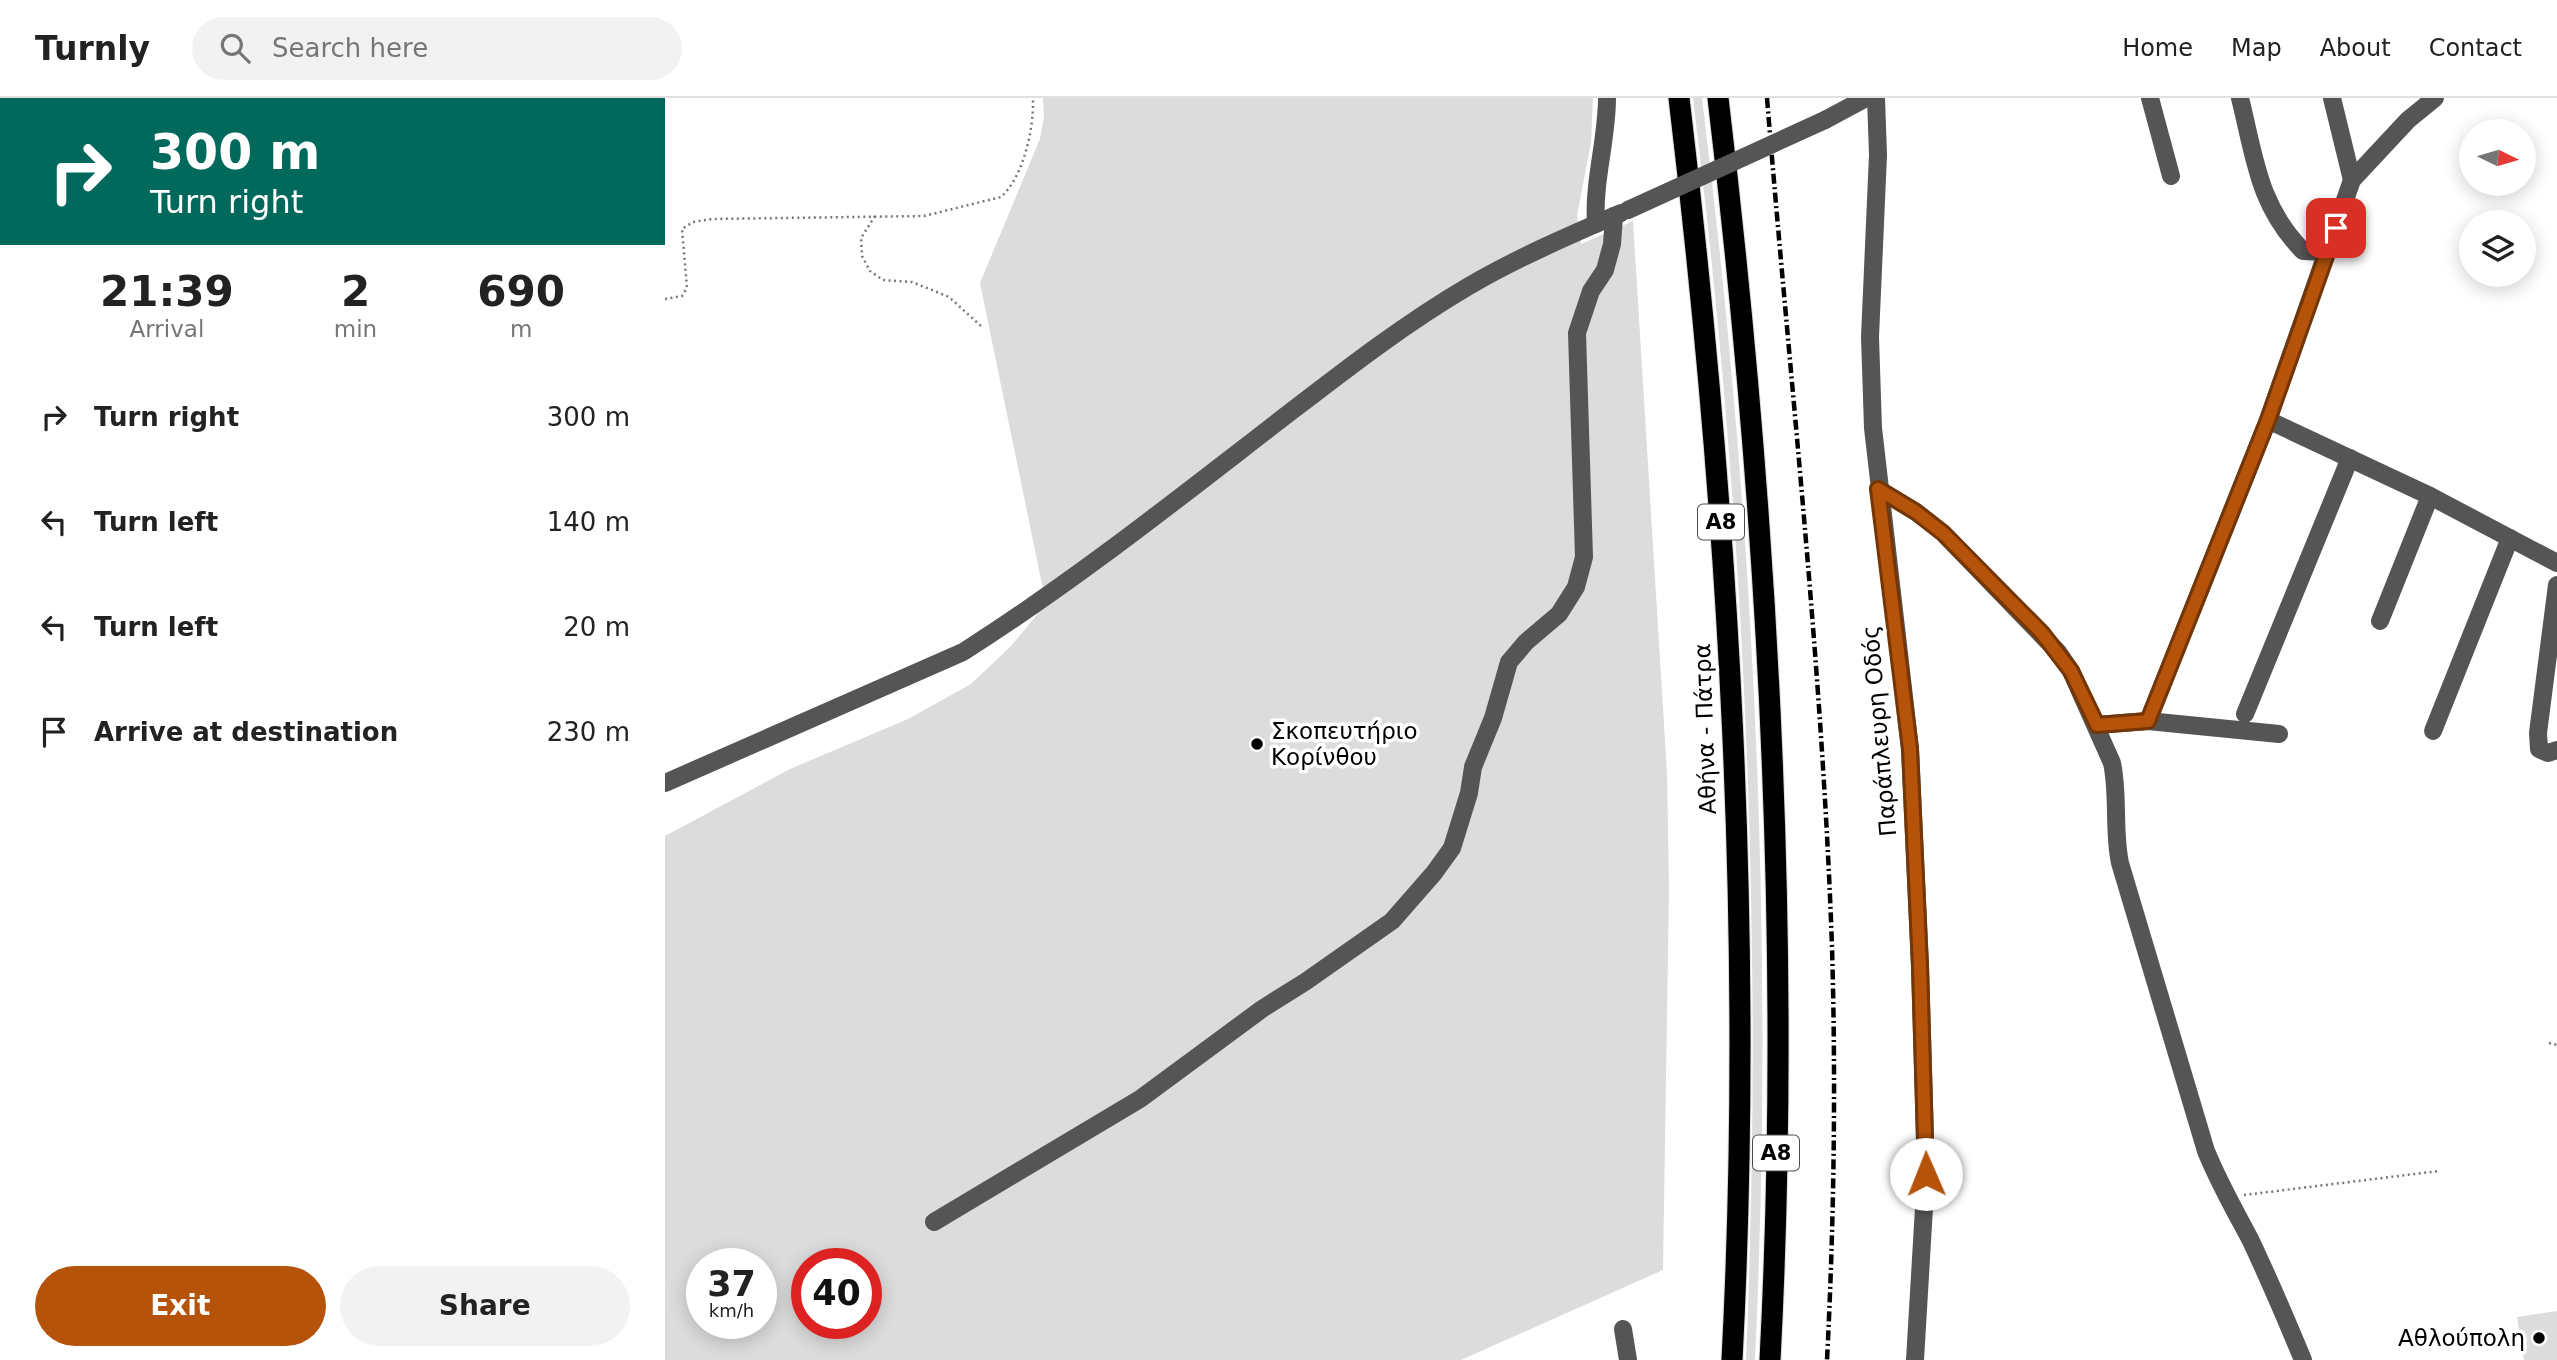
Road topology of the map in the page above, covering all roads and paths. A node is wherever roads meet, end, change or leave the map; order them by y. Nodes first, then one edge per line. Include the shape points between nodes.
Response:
1 (1033, 98) edge
2 (1607, 98) edge
3 (1679, 98) edge
4 (1718, 98) edge
5 (1866, 98) edge
6 (1876, 98) edge
7 (2150, 98) edge
8 (2240, 98) edge
9 (2332, 98) edge
10 (2435, 98) edge
11 (2171, 176) dead end
12 (2352, 180) junction
13 (1621, 213) junction
14 (875, 216) junction
15 (1596, 224) junction
16 (2327, 252) junction
17 (665, 299) edge
18 (981, 326) dead end
19 (2268, 420) junction
20 (2350, 458) junction
21 (1878, 489) junction
22 (2430, 496) junction
23 (2510, 538) junction
24 (2557, 563) edge
25 (2557, 585) edge
26 (2380, 621) dead end
27 (2245, 714) dead end
28 (2148, 721) junction
29 (2097, 725) junction
30 (2433, 731) dead end
31 (2279, 734) dead end
32 (2557, 750) edge
33 (665, 783) edge
34 (2550, 1043) dead end
35 (2557, 1045) edge
36 (2439, 1171) dead end
37 (2220, 1188) junction
38 (934, 1222) dead end
39 (1623, 1329) dead end
40 (1628, 1360) edge
41 (1732, 1360) edge
42 (1770, 1360) edge
43 (1915, 1360) edge
44 (2303, 1360) edge

1 - 14 path via 1028,143 1008,191 1001,197 924,216
2 - 15 street
3 - 41 highway, Αθήνα - Πάτρα / Α8 via 1712,402 1733,739 1739,1042
4 - 42 highway, Α8 via 1752,410 1770,698 1777,1031
5 - 13 street, bridge
6 - 21 street, Παράπλευρη Οδός via 1870,337
7 - 11 street
8 - 16 street via 2264,195 2283,230 2303,251
9 - 12 street
10 - 12 street
12 - 16 street
13 - 15 street
13 - 38 street via 1605,270 1591,291 1577,333 1584,557 1576,587 1559,614 1509,662 1473,767 1452,848 1392,921 1350,952 1262,1009 1140,1099
14 - 17 path via 693,222 682,229 687,288 682,296
14 - 18 path via 861,238 862,256 870,271 883,280 912,282 949,297
15 - 33 street via 1424,314 964,652
16 - 19 street
19 - 20 street
19 - 28 street
20 - 22 street
20 - 27 street
21 - 29 street via 1943,533 2042,633 2071,671
21 - 43 street, Παράπλευρη Οδός via 1910,749 1920,966 1926,1174
22 - 23 street
22 - 26 street
23 - 24 street
23 - 30 street
25 - 32 street via 2538,733 2539,749
28 - 29 street
28 - 31 street
29 - 37 street via 2115,777 2120,863
34 - 35 path
36 - 37 path via 2242,1195
37 - 44 street via 2269,1278
39 - 40 street

